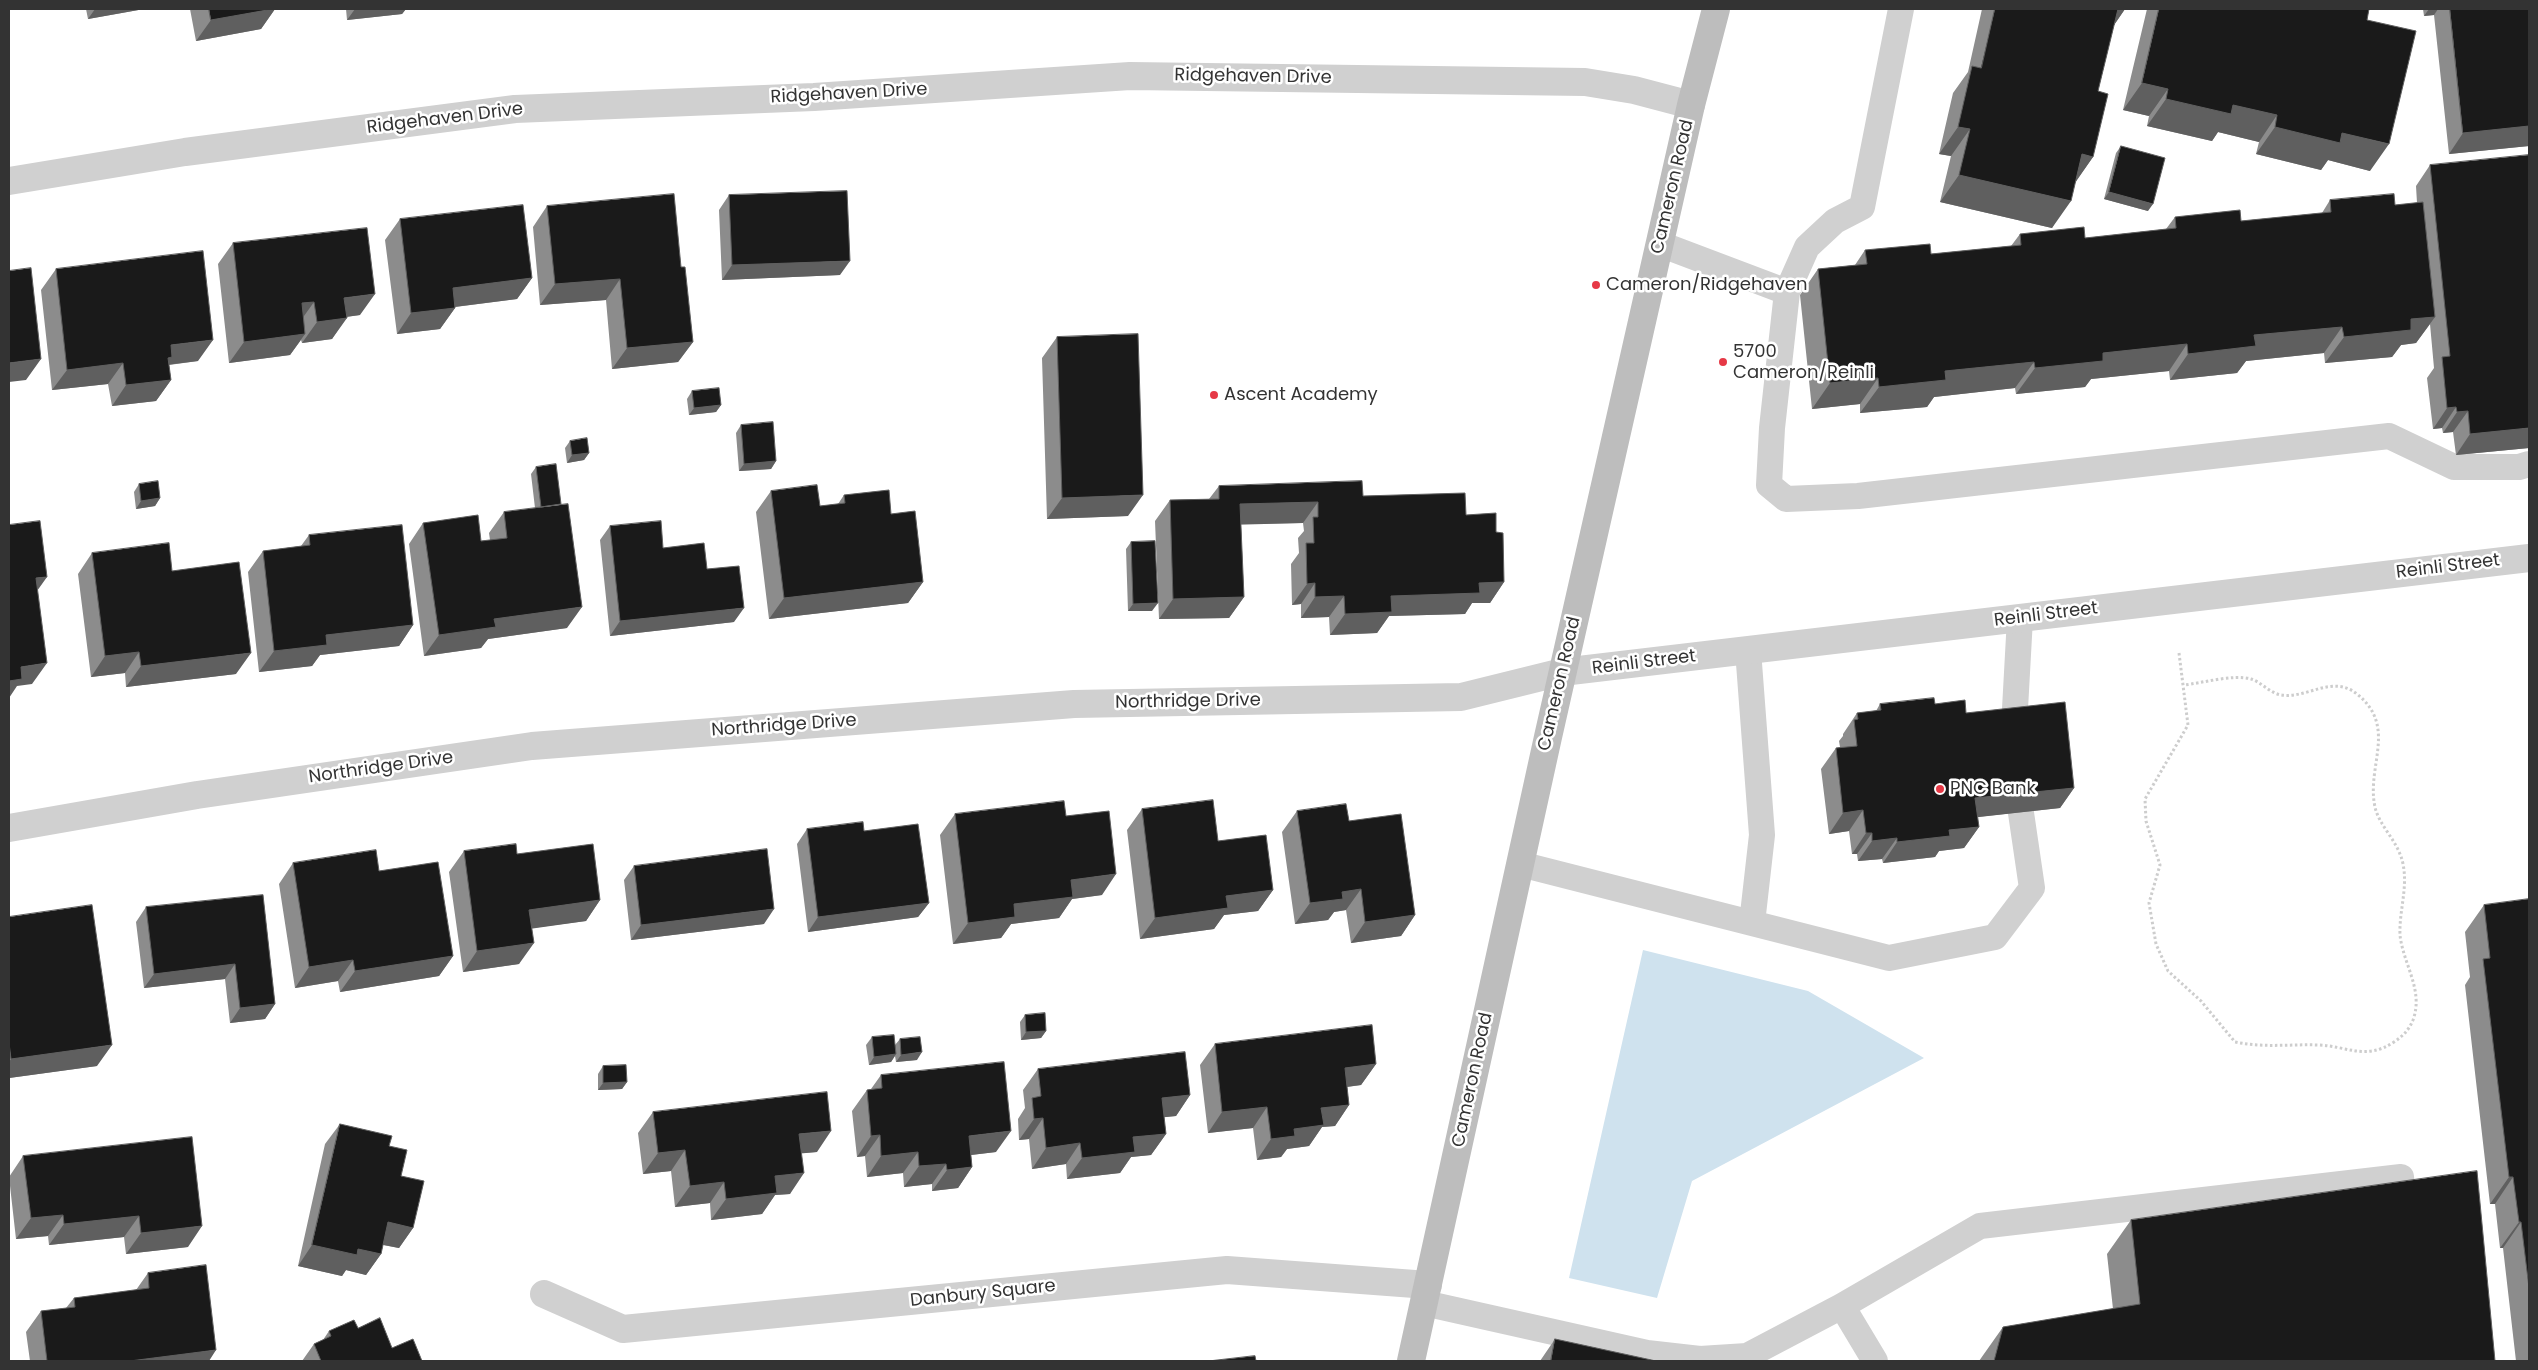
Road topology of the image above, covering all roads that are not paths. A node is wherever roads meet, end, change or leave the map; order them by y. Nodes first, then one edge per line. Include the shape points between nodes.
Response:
1 (1716, 9) edge
2 (1901, 9) edge
3 (1691, 105) junction
4 (9, 181) edge
5 (1660, 244) junction
6 (1787, 292) junction
7 (2529, 464) edge
8 (2529, 558) edge
9 (2020, 618) junction
10 (1748, 650) junction
11 (1562, 672) junction
12 (2014, 728) edge
13 (2020, 812) edge
14 (9, 828) edge
15 (1520, 864) junction
16 (1752, 923) junction
17 (2258, 1194) junction
18 (2404, 1204) edge
19 (2262, 1222) edge
20 (544, 1294) dead end
21 (1426, 1294) junction
22 (1842, 1306) junction
23 (1411, 1361) edge
24 (1875, 1361) edge

1 - 3 main road, Cameron Road
2 - 6 lane via 1862,207 1835,221 1807,247
3 - 4 street, Ridgehaven Drive via 1634,90 1585,82 1130,76 814,96 515,109 185,152
3 - 5 main road, Cameron Road
5 - 6 lane
5 - 11 main road, Cameron Road
6 - 7 lane via 1772,428 1770,485 1786,499 1858,496 2389,436 2454,467 2519,467
8 - 9 street, Reinli Street
9 - 10 street, Reinli Street
9 - 12 lane
10 - 11 street, Reinli Street
10 - 16 lane via 1762,835
11 - 14 street, Northridge Drive via 1461,697 1074,704 532,746 197,795
11 - 15 main road, Cameron Road
13 - 16 lane via 2032,888 1995,937 1889,958
15 - 16 lane
15 - 21 main road, Cameron Road
17 - 18 lane via 2401,1177
17 - 19 lane
17 - 22 lane via 1980,1226
20 - 21 street, Danbury Square via 623,1329 1227,1270
21 - 22 lane via 1647,1353 1700,1359 1747,1356
21 - 23 main road, Cameron Road
22 - 24 lane

